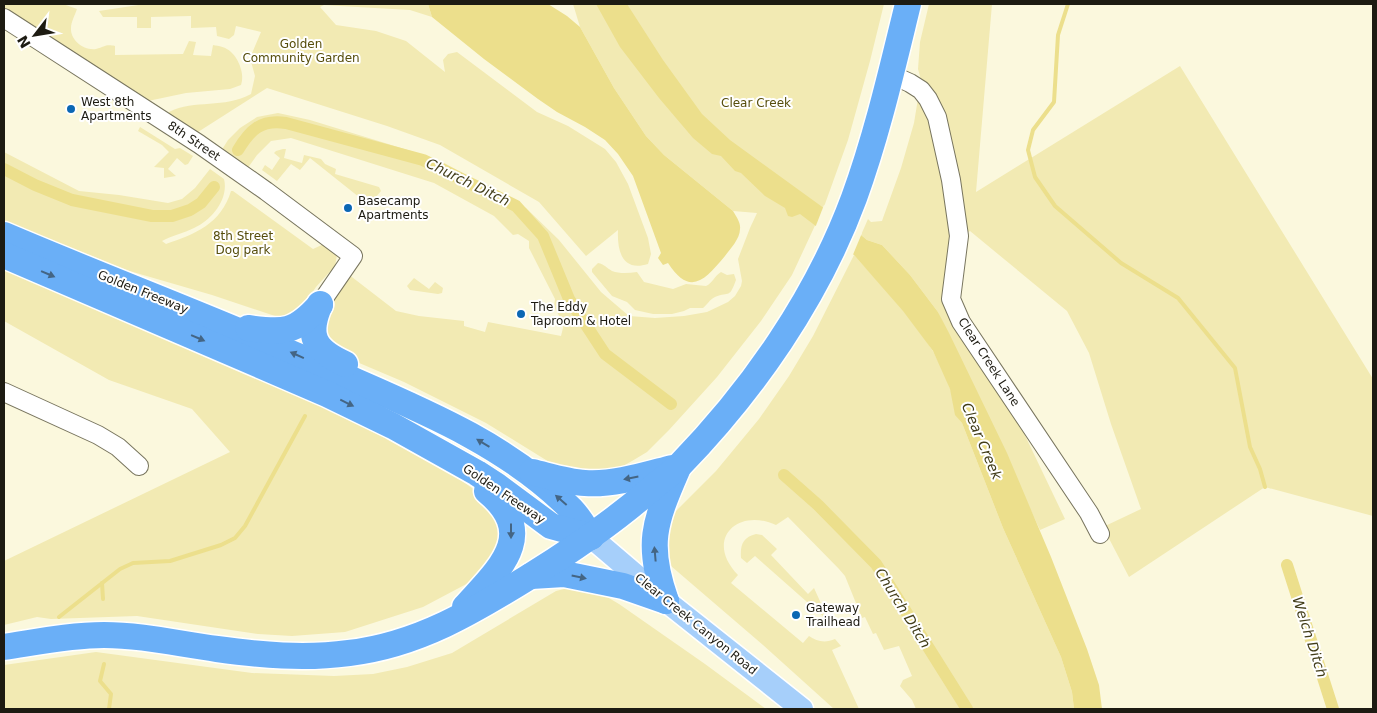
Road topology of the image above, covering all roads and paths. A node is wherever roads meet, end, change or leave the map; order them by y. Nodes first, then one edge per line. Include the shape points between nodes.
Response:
1 (908, 4) edge
2 (4, 18) edge
3 (890, 74) junction
4 (4, 235) edge
5 (4, 255) edge
6 (320, 304) junction
7 (220, 323) junction
8 (4, 392) edge
9 (422, 410) junction
10 (432, 447) junction
11 (139, 466) dead end
12 (678, 466) junction
13 (524, 470) junction
14 (1100, 534) dead end
15 (591, 537) junction
16 (530, 576) junction
17 (666, 601) junction
18 (451, 622) junction
19 (4, 647) edge
20 (802, 709) edge

1 - 3 highway
2 - 6 street, 8th Street via 199,144 353,256
3 - 12 highway via 856,192 815,282 753,380
3 - 14 street, Clear Creek Lane via 921,90 937,117 952,180 959,236 951,299 961,322
4 - 7 highway, Golden Freeway
5 -> 10 highway, Golden Freeway via 327,394
6 - 7 highway via 300,324 288,329 253,329
6 - 9 highway via 313,330 322,351 388,382
9 -> 7 highway, Golden Freeway
8 - 11 street via 98,435
13 -> 9 highway, Golden Freeway
10 - 15 highway, Golden Freeway via 497,486 551,526
10 -> 18 highway via 499,501 511,522 509,550 502,566
12 -> 13 highway via 591,484
12 - 15 highway
17 -> 12 highway via 656,568 654,538 661,509
15 -> 13 highway, Golden Freeway via 572,510
15 - 16 highway
15 - 17 main road, Clear Creek Canyon Road
16 -> 17 highway via 564,574 623,586
16 - 18 highway
17 - 20 main road, Clear Creek Canyon Road
18 - 19 highway via 384,647 311,656 264,655 104,635

